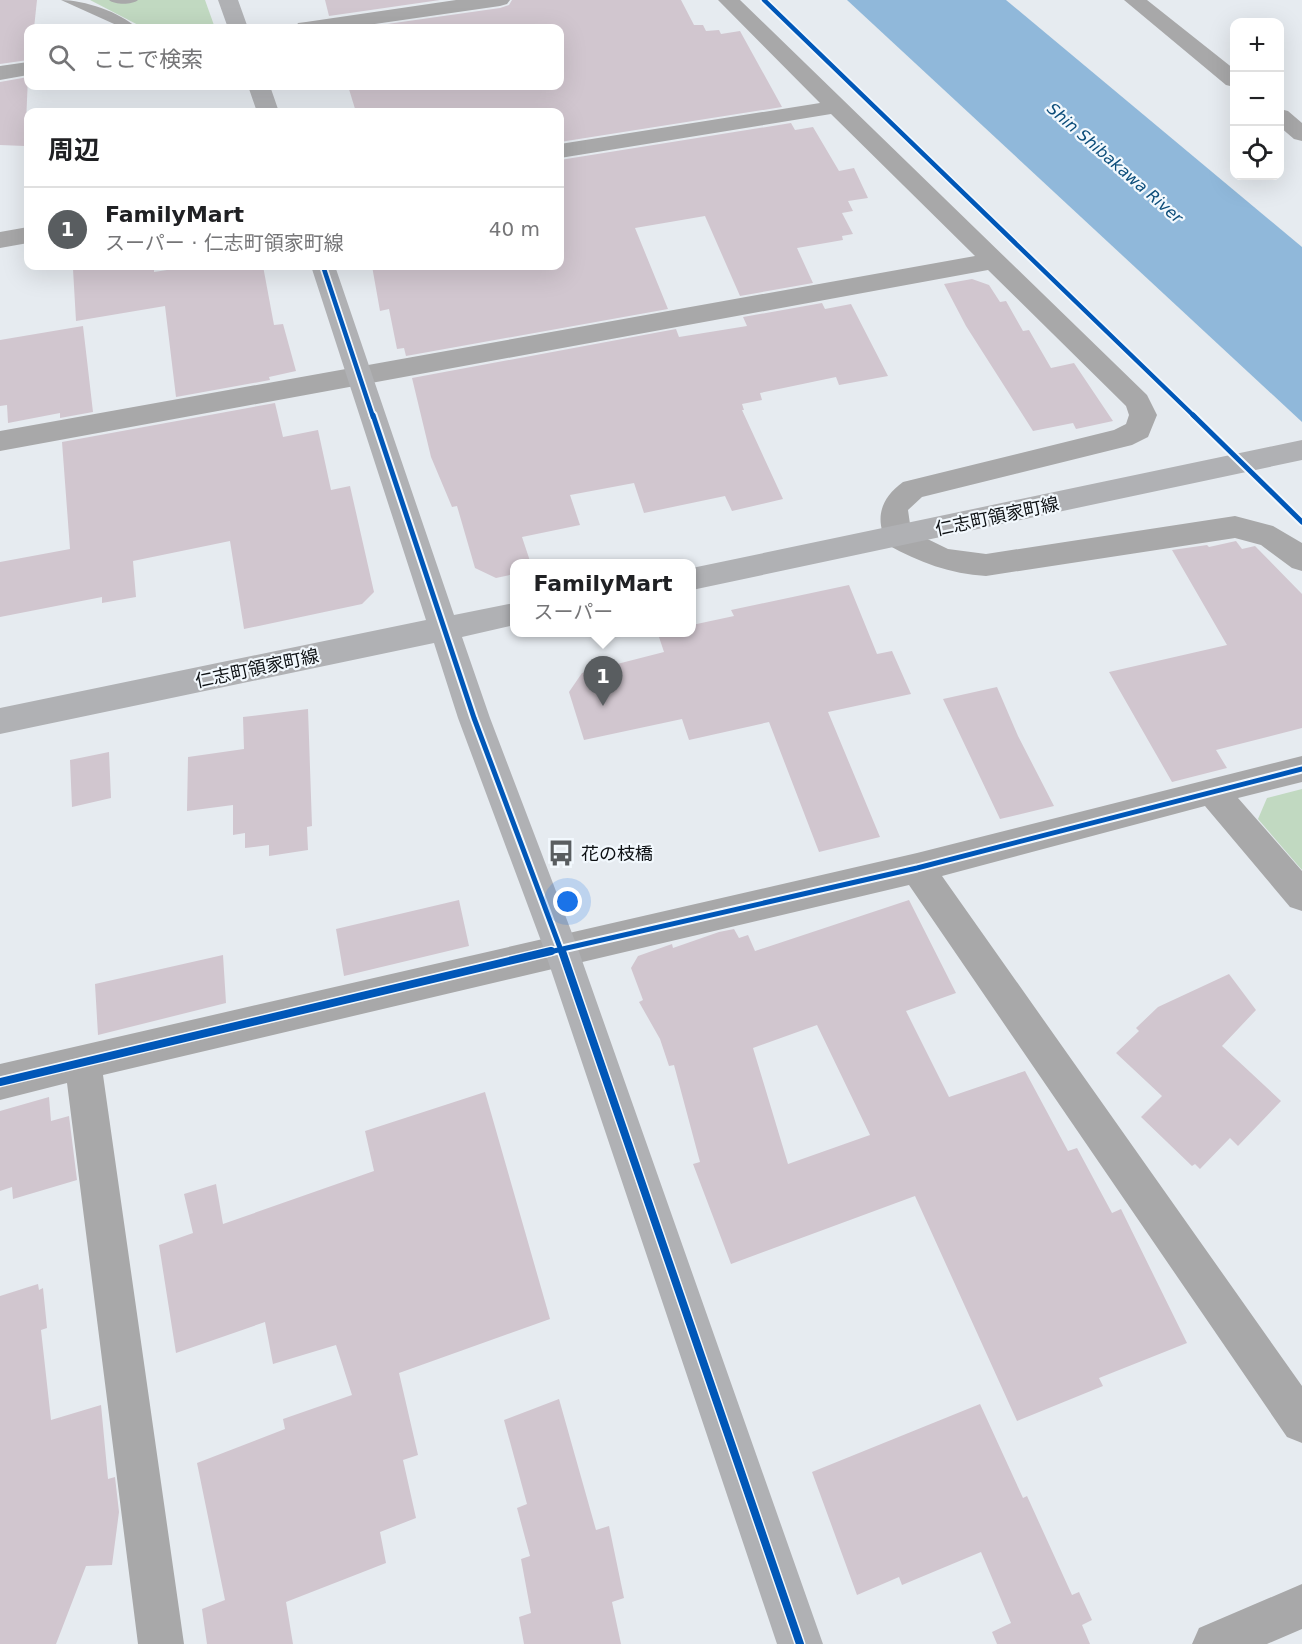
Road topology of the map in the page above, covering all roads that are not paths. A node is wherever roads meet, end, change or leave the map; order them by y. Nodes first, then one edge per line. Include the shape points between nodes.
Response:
1 (67, 0) edge
2 (115, 0) edge
3 (132, 0) edge
4 (228, 0) edge
5 (500, 0) edge
6 (728, 0) edge
7 (1134, 0) edge
8 (123, 24) edge
9 (237, 24) edge
10 (334, 24) edge
11 (24, 70) edge
12 (0, 73) edge
13 (1230, 77) edge
14 (260, 90) edge
15 (267, 108) edge
16 (835, 108) junction
17 (1284, 119) edge
18 (1302, 134) edge
19 (564, 150) edge
20 (24, 236) edge
21 (0, 240) edge
22 (992, 261) junction
23 (324, 270) edge
24 (362, 375) junction
25 (0, 441) edge
26 (1302, 450) edge
27 (898, 537) junction
28 (1302, 560) edge
29 (696, 578) edge
30 (510, 615) edge
31 (444, 628) junction
32 (0, 721) edge
33 (1302, 769) edge
34 (1212, 790) junction
35 (917, 868) junction
36 (1302, 896) edge
37 (561, 949) junction
38 (83, 1062) junction
39 (0, 1082) edge
40 (1302, 1422) edge
41 (1302, 1606) edge
42 (161, 1644) edge
43 (800, 1644) edge
44 (1215, 1644) edge

1 - 8 lane
2 - 3 lane
4 - 9 street
5 - 10 street
6 - 16 street
7 - 13 street
11 - 12 street
14 - 15 street
16 - 19 street
16 - 22 street
17 - 18 street
20 - 21 street
22 - 24 street
22 - 27 street via 1138,402 1143,415 1138,430 1122,438 913,489 898,499 892,515
23 - 24 street
24 - 25 street
24 - 31 street
26 - 27 street, 仁志町領家町線
27 - 28 street via 934,558 960,565 986,565 1235,527 1258,530 1286,544
27 - 29 street, 仁志町領家町線
30 - 31 street, 仁志町領家町線
31 - 32 street, 仁志町領家町線
31 - 37 street
33 - 34 street
34 - 35 street
34 - 36 street
35 - 37 street
35 - 40 street
37 - 38 street
37 - 43 street
38 - 39 street
38 - 42 street
41 - 44 street

